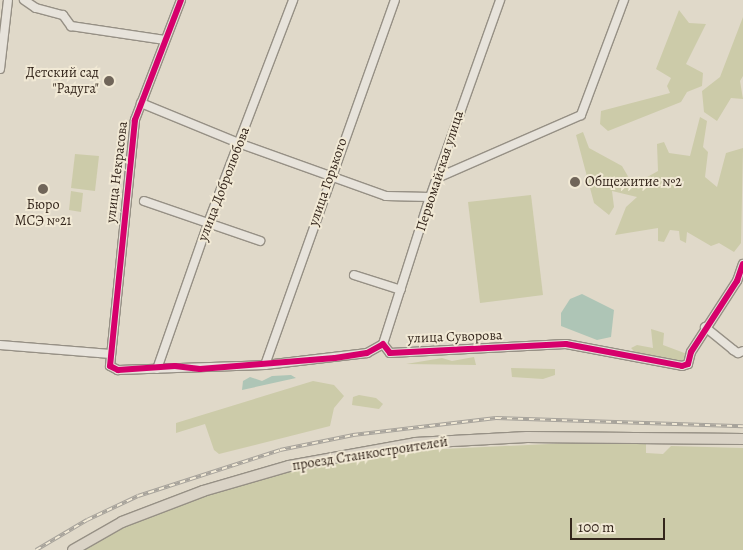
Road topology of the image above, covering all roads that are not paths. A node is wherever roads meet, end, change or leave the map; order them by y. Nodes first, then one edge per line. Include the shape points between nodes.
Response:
1 (8, 0) edge
2 (24, 0) edge
3 (181, 0) edge
4 (293, 0) edge
5 (395, 0) edge
6 (500, 0) edge
7 (624, 0) edge
8 (165, 40) junction
9 (0, 69) edge
10 (141, 103) junction
11 (240, 144) junction
12 (330, 176) junction
13 (437, 178) junction
14 (430, 197) junction
15 (144, 201) dead end
16 (208, 223) junction
17 (260, 241) dead end
18 (743, 264) edge
19 (354, 275) dead end
20 (740, 282) edge
21 (402, 290) junction
22 (705, 328) junction
23 (383, 344) junction
24 (0, 345) edge
25 (743, 351) edge
26 (390, 352) junction
27 (367, 353) junction
28 (111, 354) junction
29 (265, 365) junction
30 (157, 369) junction
31 (743, 439) edge
32 (73, 550) edge

1 - 9 street
2 - 8 street via 36,8 63,14 71,26
3 - 8 street, улица Некрасова
4 - 11 street, улица Добролюбова
5 - 12 street, улица Горького
6 - 13 street, Первомайская улица
7 - 13 street via 581,115
8 - 10 street, улица Некрасова
10 - 11 street
10 - 28 street, улица Некрасова via 135,120
11 - 12 street
11 - 16 street, улица Добролюбова
12 - 14 street via 386,196
12 - 29 street, улица Горького
13 - 14 street, Первомайская улица
14 - 21 street, Первомайская улица
15 - 16 street
16 - 17 street
16 - 30 street, улица Добролюбова
18 - 20 street, улица Суворова
19 - 21 street
20 - 22 street, улица Суворова
21 - 23 street, Первомайская улица
22 - 25 street via 733,350
22 - 26 street, улица Суворова via 688,364 682,366 566,344
23 - 26 street, улица Суворова
23 - 27 street
24 - 28 street
26 - 27 street
27 - 29 street
28 - 30 street via 110,366 118,370
29 - 30 street
31 - 32 main road, проезд Станкостроителей via 536,437 415,444 289,466 203,491 122,522

